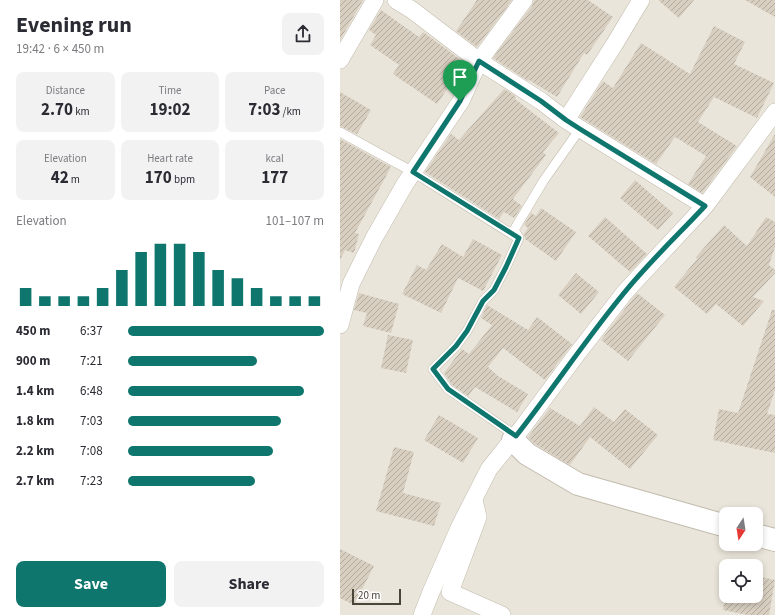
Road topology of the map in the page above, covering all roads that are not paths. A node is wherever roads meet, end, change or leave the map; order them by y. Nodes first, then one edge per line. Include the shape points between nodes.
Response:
1 (375, 0) edge
2 (396, 0) edge
3 (524, 0) edge
4 (642, 0) edge
5 (340, 60) edge
6 (479, 61) junction
7 (775, 112) edge
8 (573, 125) junction
9 (340, 132) edge
10 (413, 172) junction
11 (705, 206) junction
12 (519, 238) junction
13 (340, 325) edge
14 (514, 438) junction
15 (474, 500) junction
16 (719, 524) edge
17 (763, 537) edge
18 (775, 540) edge
19 (422, 615) edge
20 (502, 615) edge

1 - 5 street
2 - 6 street
3 - 6 street
4 - 8 street via 610,51
6 - 8 street
6 - 10 street via 460,101
7 - 11 street
8 - 11 street
8 - 12 lane via 514,230
9 - 10 lane
10 - 12 lane
10 - 13 street via 374,238 351,284
11 - 14 street via 625,292
12 - 14 lane via 494,290 483,301 456,346 433,369 448,389
14 - 15 street via 489,469
14 - 16 street via 527,454 578,484
15 - 19 street
15 - 20 street via 478,517 450,592
17 - 18 street

